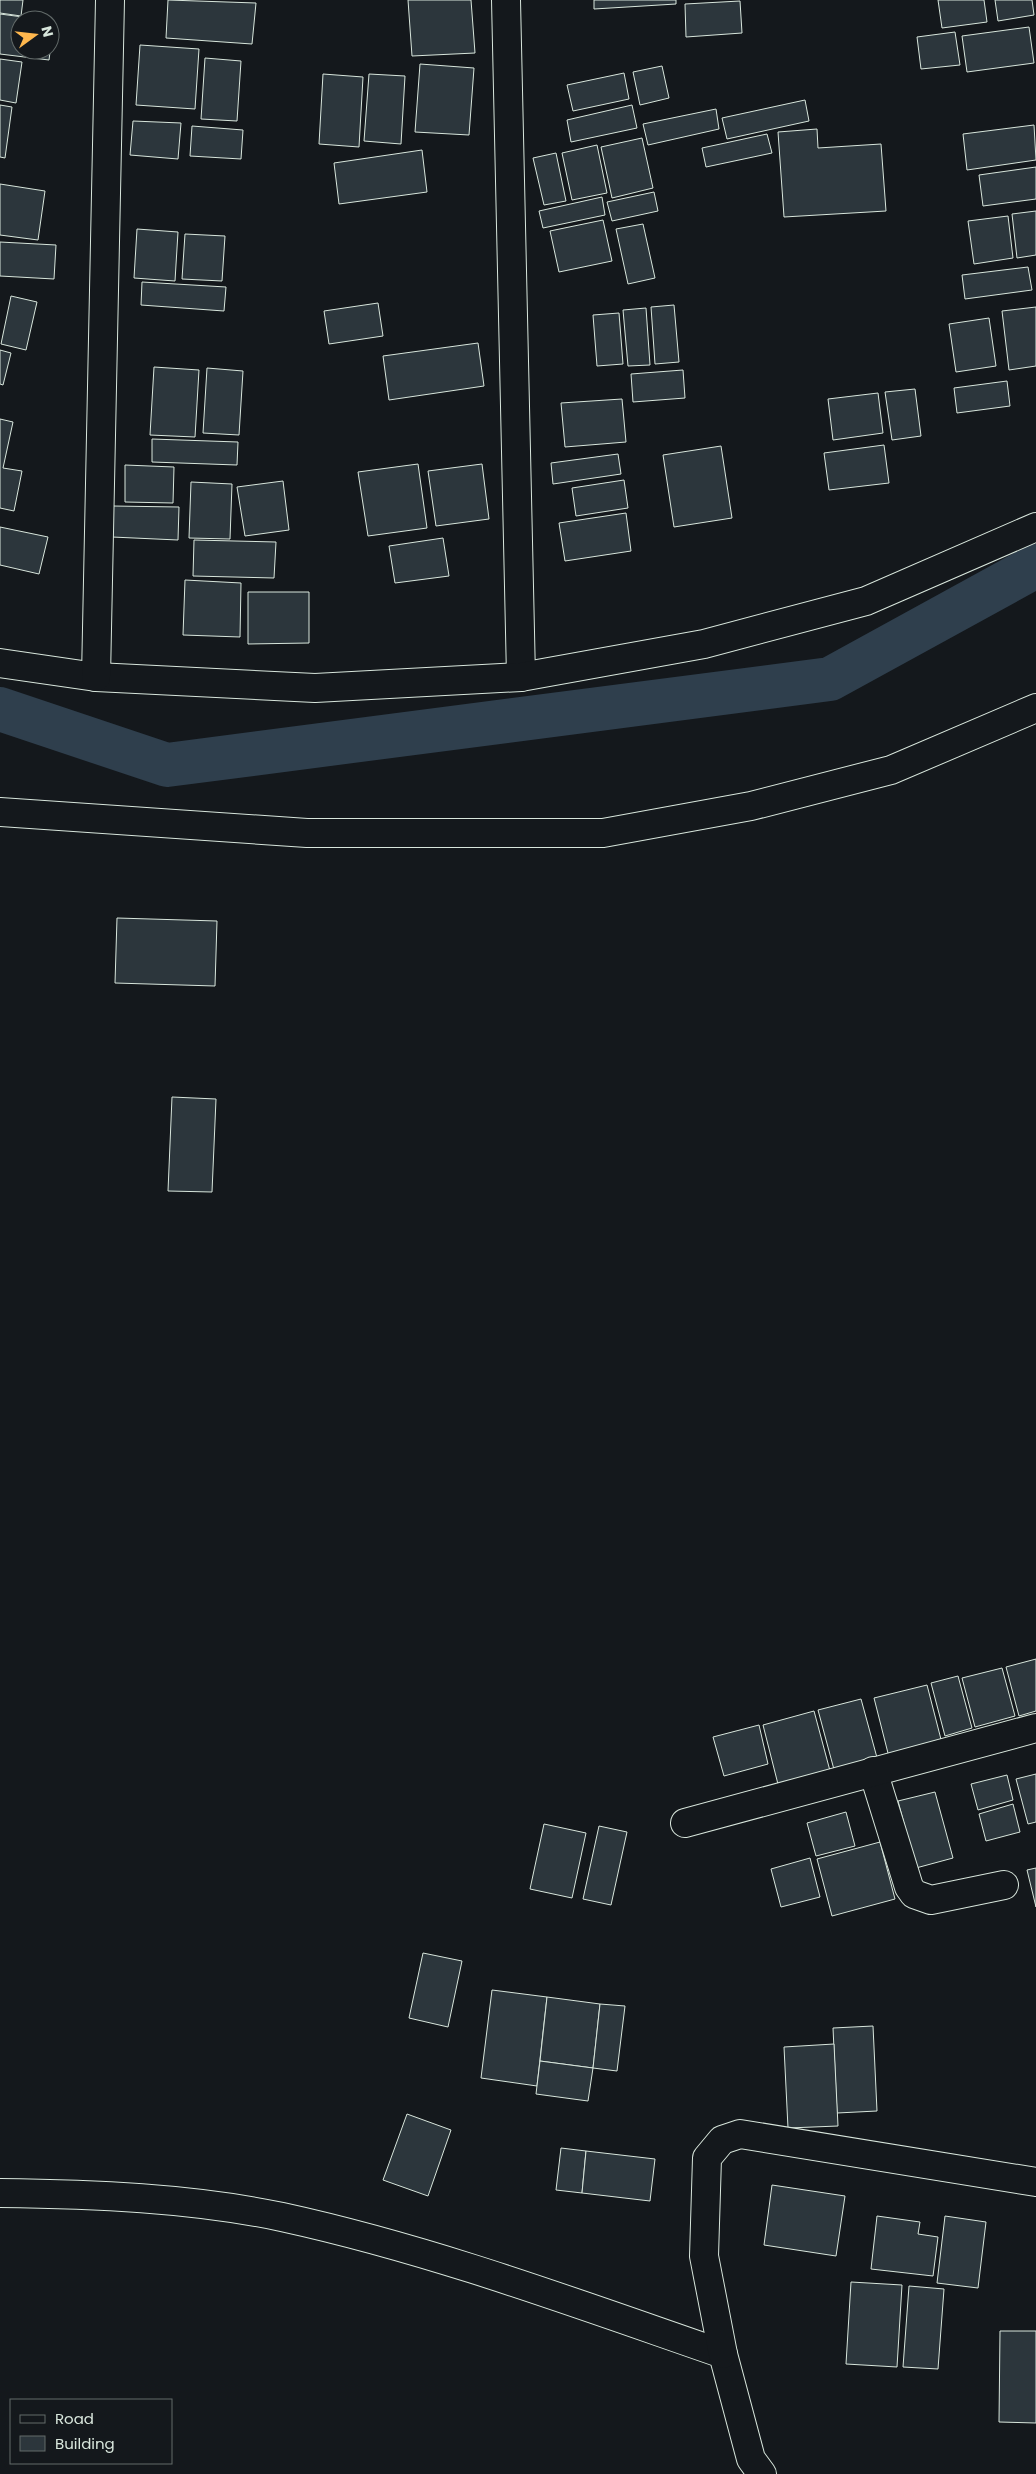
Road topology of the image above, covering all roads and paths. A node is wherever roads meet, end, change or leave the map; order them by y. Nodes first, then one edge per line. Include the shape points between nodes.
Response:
1 (110, 0) edge
2 (506, 0) edge
3 (1036, 527) edge
4 (0, 663) edge
5 (96, 677) junction
6 (521, 677) junction
7 (1036, 708) edge
8 (0, 812) edge
9 (1036, 1728) edge
10 (873, 1771) junction
11 (685, 1823) dead end
12 (1004, 1885) dead end
13 (1036, 2182) edge
14 (0, 2193) edge
15 (723, 2354) junction
16 (762, 2474) edge

1 - 5 street
2 - 6 street
3 - 6 street via 866,601 704,644
4 - 5 street
5 - 6 street via 315,688
7 - 8 street via 891,770 751,806 603,833 307,833
9 - 10 street
10 - 11 street
10 - 12 street via 909,1887 914,1894 931,1900
13 - 15 street via 740,2134 722,2140 707,2158 704,2256
14 - 15 street via 185,2201 282,2217 461,2264
15 - 16 street via 751,2459

